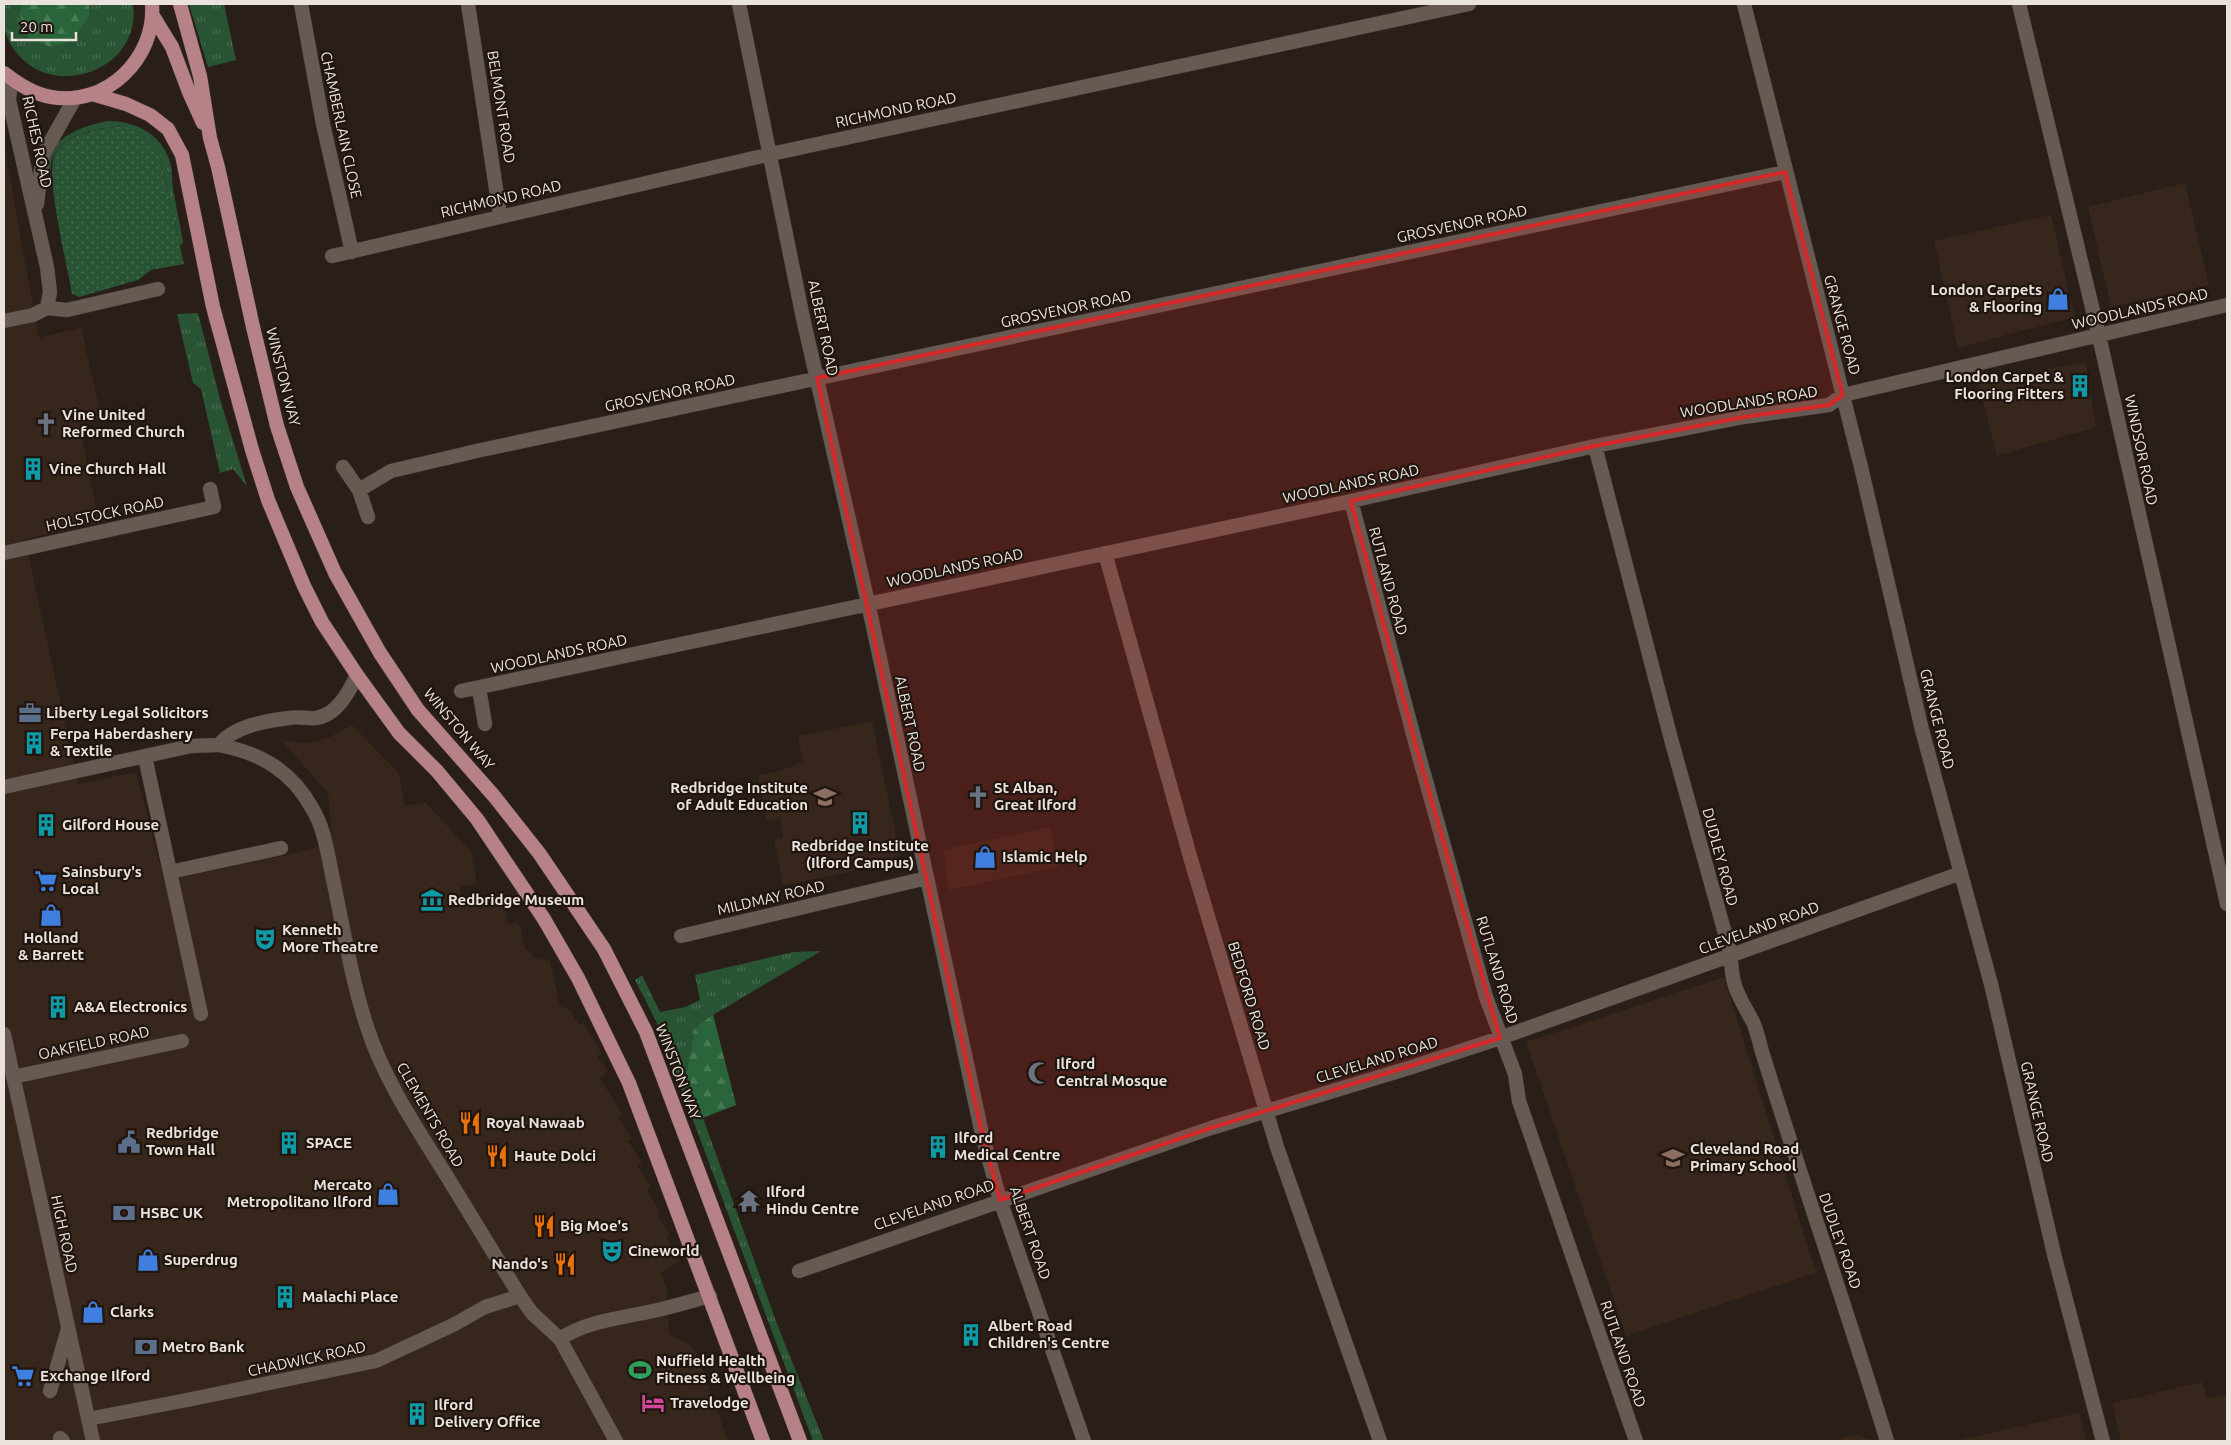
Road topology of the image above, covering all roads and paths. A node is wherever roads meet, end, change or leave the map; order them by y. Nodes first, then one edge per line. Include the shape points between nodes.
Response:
1 (180, 4) edge
2 (301, 4) edge
3 (468, 4) edge
4 (739, 4) edge
5 (1469, 4) edge
6 (1744, 4) edge
7 (2019, 4) edge
8 (152, 10) edge
9 (8, 76) edge
10 (92, 94) junction
11 (74, 98) junction
12 (210, 138) junction
13 (771, 154) junction
14 (1785, 172) junction
15 (36, 212) junction
16 (500, 215) junction
17 (352, 252) junction
18 (332, 256) dead end
19 (158, 289) dead end
20 (2227, 305) edge
21 (47, 308) junction
22 (4, 321) edge
23 (2099, 336) junction
24 (817, 378) junction
25 (1843, 395) junction
26 (1595, 446) junction
27 (343, 468) dead end
28 (210, 489) dead end
29 (359, 490) junction
30 (1352, 501) junction
31 (368, 517) dead end
32 (4, 553) edge
33 (1105, 553) junction
34 (868, 603) junction
35 (357, 675) junction
36 (479, 688) junction
37 (461, 691) dead end
38 (485, 724) dead end
39 (219, 746) junction
40 (145, 756) junction
41 (4, 787) edge
42 (281, 848) dead end
43 (170, 872) junction
44 (1961, 873) junction
45 (927, 878) junction
46 (2227, 904) edge
47 (681, 936) dead end
48 (1731, 955) junction
49 (202, 1014) dead end
50 (4, 1034) edge
51 (1500, 1038) junction
52 (182, 1041) dead end
53 (13, 1077) junction
54 (1266, 1110) junction
55 (1000, 1200) junction
56 (799, 1271) dead end
57 (520, 1296) junction
58 (710, 1296) junction
59 (68, 1328) junction
60 (560, 1339) junction
61 (50, 1391) dead end
62 (88, 1419) junction
63 (93, 1441) edge
64 (616, 1441) edge
65 (763, 1441) edge
66 (800, 1441) edge
67 (1084, 1441) edge
68 (1380, 1441) edge
69 (1636, 1441) edge
70 (1887, 1441) edge
71 (2103, 1441) edge

1 - 12 main road, WINSTON WAY via 200,76
2 - 17 street, CHAMBERLAIN CLOSE via 323,124
3 - 16 street, BELMONT ROAD
4 - 13 street, ALBERT ROAD
5 - 13 street, RICHMOND ROAD
6 - 14 street, GRANGE ROAD
7 - 23 street, WINDSOR ROAD
8 - 10 main road via 146,43 128,73 111,86
8 - 12 main road via 172,47
9 - 11 main road via 30,91
9 - 15 street, RICHES ROAD via 9,100 19,150
10 - 11 main road
10 - 35 main road via 150,115 168,129 182,155 213,307 268,500 322,622
11 - 15 street, RICHES ROAD via 43,155
12 - 66 main road, WINSTON WAY via 277,426 297,487 335,573 380,653 418,710 539,853 604,949 646,1032
13 - 16 street, RICHMOND ROAD
13 - 24 street, ALBERT ROAD
14 - 24 street, GROSVENOR ROAD
14 - 25 street, GRANGE ROAD
15 - 21 street, RICHES ROAD via 50,292
16 - 17 street, RICHMOND ROAD
17 - 18 street, RICHMOND ROAD
19 - 21 street via 67,310
20 - 23 street, WOODLANDS ROAD
21 - 22 street via 33,315
23 - 25 street, WOODLANDS ROAD
23 - 46 street, WINDSOR ROAD
24 - 29 street, GROSVENOR ROAD via 391,471
24 - 34 street, ALBERT ROAD
25 - 26 street, WOODLANDS ROAD via 1822,406 1744,417
25 - 44 street, GRANGE ROAD via 1922,730
26 - 30 street, WOODLANDS ROAD
26 - 48 street, DUDLEY ROAD
27 - 29 street
28 - 32 street, HOLSTOCK ROAD via 221,505
29 - 31 street
30 - 33 street, WOODLANDS ROAD
30 - 51 street, RUTLAND ROAD via 1422,766
33 - 34 street, WOODLANDS ROAD
33 - 54 street, BEDFORD ROAD via 1191,860
34 - 36 street, WOODLANDS ROAD
34 - 45 street, ALBERT ROAD
35 - 39 street via 343,701 318,718 290,717 238,730 226,736
35 - 58 main road via 399,733 437,771 477,820 544,919 578,978 629,1083
36 - 37 street, WOODLANDS ROAD
36 - 38 street, WOODLANDS ROAD
39 - 40 street, CLEMENTS ROAD via 191,746
39 - 57 street, CLEMENTS ROAD via 247,751 262,758 281,771 313,809 325,839 358,997 380,1062 400,1102
40 - 41 street, CLEMENTS ROAD
40 - 43 street
42 - 43 street
43 - 49 street
44 - 48 street, CLEVELAND ROAD
44 - 71 street, GRANGE ROAD via 1991,984 2054,1258
45 - 47 street, MILDMAY ROAD
45 - 55 street, ALBERT ROAD via 982,1134
48 - 51 street, CLEVELAND ROAD
48 - 70 street, DUDLEY ROAD via 1731,976 1753,1024
50 - 53 street, HIGH ROAD
51 - 54 street, CLEVELAND ROAD
51 - 69 street, RUTLAND ROAD via 1515,1074 1519,1101
52 - 53 street, OAKFIELD ROAD
53 - 59 street, HIGH ROAD
54 - 55 street, CLEVELAND ROAD
54 - 68 street, BEDFORD ROAD
55 - 56 street, CLEVELAND ROAD
55 - 67 street, ALBERT ROAD
57 - 60 street, CLEMENTS ROAD via 532,1313
57 - 62 street, CHADWICK ROAD via 485,1307 376,1361
58 - 60 street via 588,1325 572,1330
58 - 65 main road
59 - 61 street
59 - 62 street, HIGH ROAD
60 - 64 street, CLEMENTS ROAD
62 - 63 street, HIGH ROAD

